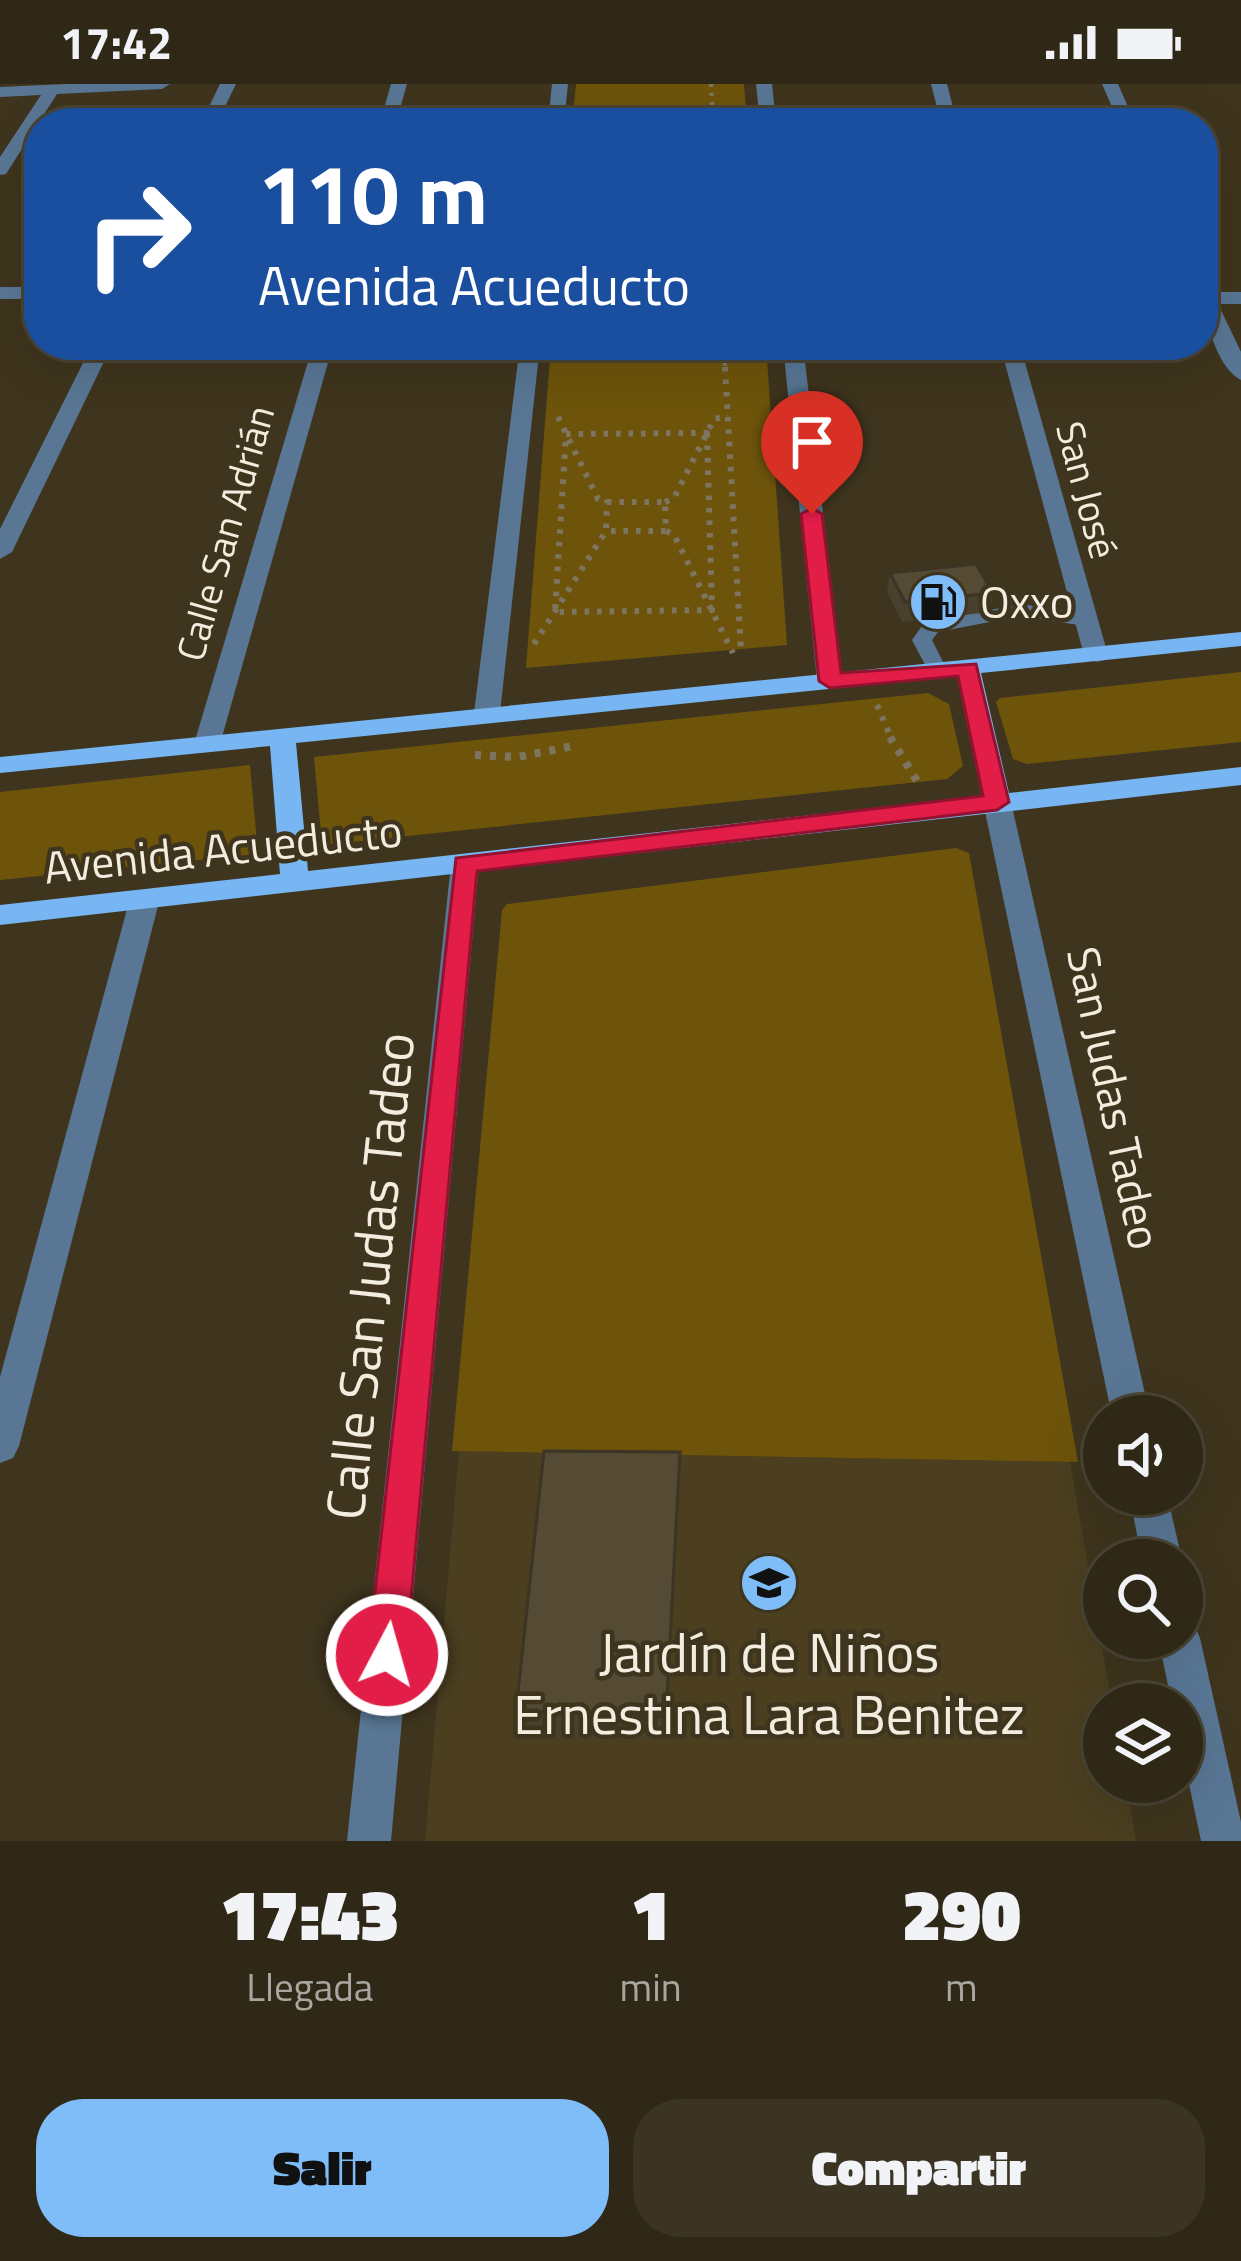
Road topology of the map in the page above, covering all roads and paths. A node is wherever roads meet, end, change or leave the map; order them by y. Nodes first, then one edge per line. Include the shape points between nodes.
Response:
1 (162, 84) edge
2 (52, 90) junction
3 (0, 92) edge
4 (40, 108) edge
5 (24, 133) edge
6 (0, 170) edge
7 (1218, 326) edge
8 (95, 360) edge
9 (319, 360) edge
10 (528, 360) edge
11 (725, 360) edge
12 (795, 360) edge
13 (1014, 360) edge
14 (1241, 374) edge
15 (728, 416) junction
16 (707, 433) junction
17 (566, 434) junction
18 (607, 502) junction
19 (665, 502) junction
20 (606, 531) junction
21 (666, 531) junction
22 (0, 552) edge
23 (712, 610) junction
24 (555, 612) junction
25 (1085, 620) junction
26 (1241, 639) edge
27 (1096, 655) junction
28 (524, 661) dead end
29 (968, 669) junction
30 (938, 672) junction
31 (830, 681) junction
32 (876, 699) dead end
33 (488, 713) junction
34 (282, 736) junction
35 (207, 744) junction
36 (0, 765) edge
37 (1241, 776) edge
38 (918, 783) dead end
39 (997, 802) junction
40 (465, 864) junction
41 (295, 884) junction
42 (144, 902) junction
43 (0, 915) edge
44 (1126, 1395) edge
45 (0, 1445) edge
46 (1184, 1659) edge
47 (369, 1841) edge
48 (1223, 1841) edge

1 - 2 street
2 - 3 street
2 - 4 street
5 - 6 street
7 - 14 street
8 - 22 street
9 - 35 street, Calle San Adrián
10 - 33 street
11 - 15 path
12 - 31 street
13 - 25 street, San José
15 - 16 path via 714,419
15 - 23 path via 737,652
16 - 17 path
16 - 19 path
16 - 23 path
17 - 18 path via 598,499
17 - 24 path
18 - 19 path
18 - 20 path
19 - 21 path
20 - 21 path
20 - 24 path
21 - 23 path
23 - 24 path
24 - 28 path
25 - 27 street, San José
25 - 30 lane via 1021,610 931,628 922,640
26 - 27 main road
27 - 29 main road
29 - 30 main road
29 - 39 main road
30 - 31 main road
31 - 33 main road
32 - 38 path
33 - 34 main road
34 - 35 main road
34 - 41 main road
35 - 36 main road
37 - 39 main road, Avenida Acueducto
39 - 40 main road, Avenida Acueducto
39 - 44 street, San Judas Tadeo
40 - 41 main road, Avenida Acueducto
40 - 47 street, Calle San Judas Tadeo
41 - 42 main road, Avenida Acueducto
42 - 43 main road, Avenida Acueducto
42 - 45 street
46 - 48 street

